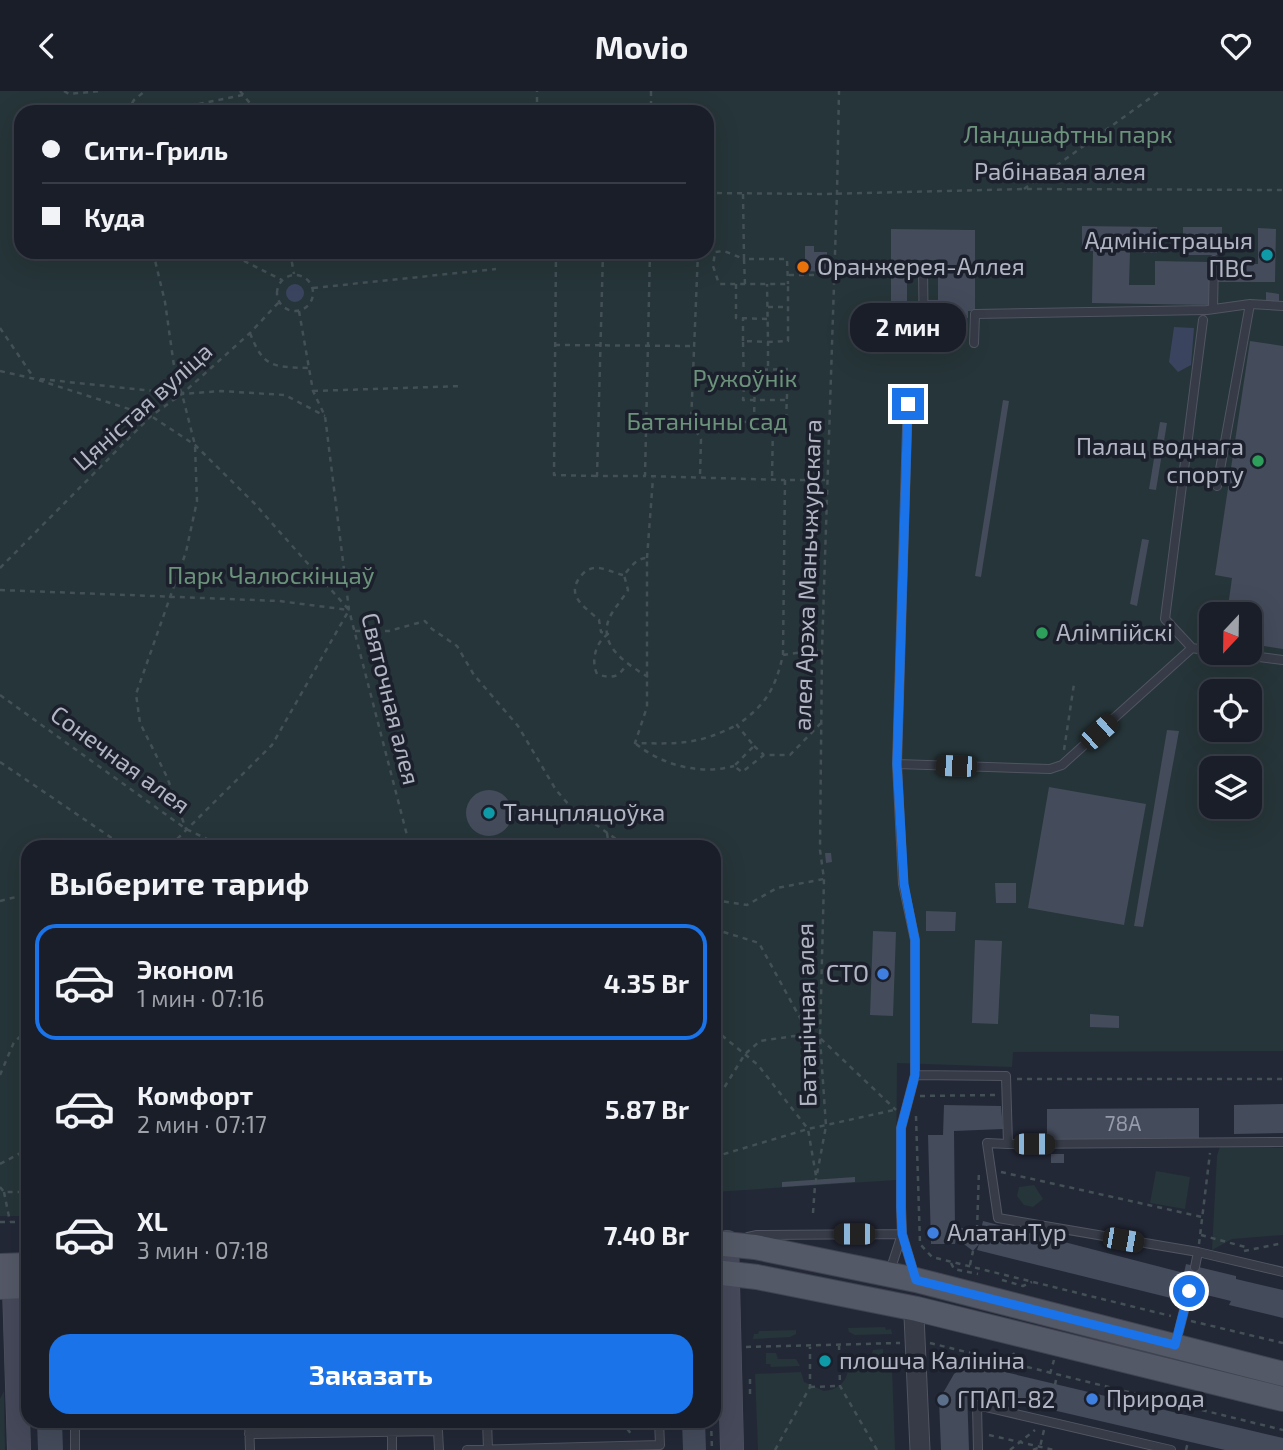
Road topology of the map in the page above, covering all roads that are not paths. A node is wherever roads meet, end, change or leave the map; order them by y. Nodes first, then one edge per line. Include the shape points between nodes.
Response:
1 (1214, 260) dead end
2 (923, 270) dead end
3 (1250, 304) junction
4 (1283, 306) edge
5 (1213, 309) junction
6 (1203, 320) dead end
7 (974, 343) dead end
8 (924, 344) dead end
9 (908, 394) dead end
10 (1217, 487) dead end
11 (1192, 648) junction
12 (1199, 649) edge
13 (1262, 657) edge
14 (1283, 660) edge
15 (897, 764) junction
16 (915, 1075) junction
17 (1283, 1142) edge
18 (1008, 1144) junction
19 (902, 1234) junction
20 (721, 1243) edge
21 (721, 1243) edge
22 (1198, 1252) junction
23 (1195, 1267) dead end
24 (721, 1272) edge
25 (1283, 1272) edge
26 (889, 1274) junction
27 (13, 1276) edge
28 (916, 1280) junction
29 (721, 1287) edge
30 (1189, 1291) dead end
31 (917, 1309) junction
32 (1175, 1345) junction
33 (1283, 1374) edge
34 (1283, 1399) edge
35 (75, 1428) edge
36 (249, 1428) edge
37 (487, 1428) edge
38 (659, 1428) edge
39 (392, 1431) junction
40 (249, 1434) junction
41 (642, 1448) edge
42 (488, 1449) edge
43 (19, 1450) edge
44 (75, 1450) edge
45 (250, 1450) edge
46 (392, 1450) edge
47 (439, 1450) edge
48 (467, 1450) edge
49 (482, 1450) edge
50 (732, 1450) edge
51 (920, 1450) edge
52 (978, 1450) edge
53 (1171, 1450) edge

1 - 5 lane
2 - 8 lane
3 - 4 lane
3 - 5 lane
3 - 10 lane
5 - 7 lane via 975,314
6 - 11 lane via 1165,619
9 - 15 lane
11 - 12 lane
11 - 15 lane via 1062,765 1050,769
13 - 14 lane
15 - 16 lane via 904,884 915,940
16 - 18 lane via 1006,1076
16 - 19 lane via 901,1128
17 - 18 lane
18 - 22 lane via 987,1143 998,1218
19 - 20 lane via 757,1235
19 - 26 lane
19 - 28 lane
21 - 26 main road
22 - 23 lane
22 - 25 lane
24 - 31 main road
26 - 28 main road
27 - 43 main road
28 - 32 main road
29 - 50 main road
30 - 32 lane
31 - 34 main road
31 - 51 street
32 - 33 main road
35 - 44 lane
36 - 40 lane
37 - 42 lane
38 - 41 lane via 660,1445
39 - 40 lane
39 - 46 lane
39 - 47 lane via 438,1431
40 - 45 lane
41 - 42 lane
42 - 49 lane
48 - 49 lane
52 - 53 lane via 977,1405

